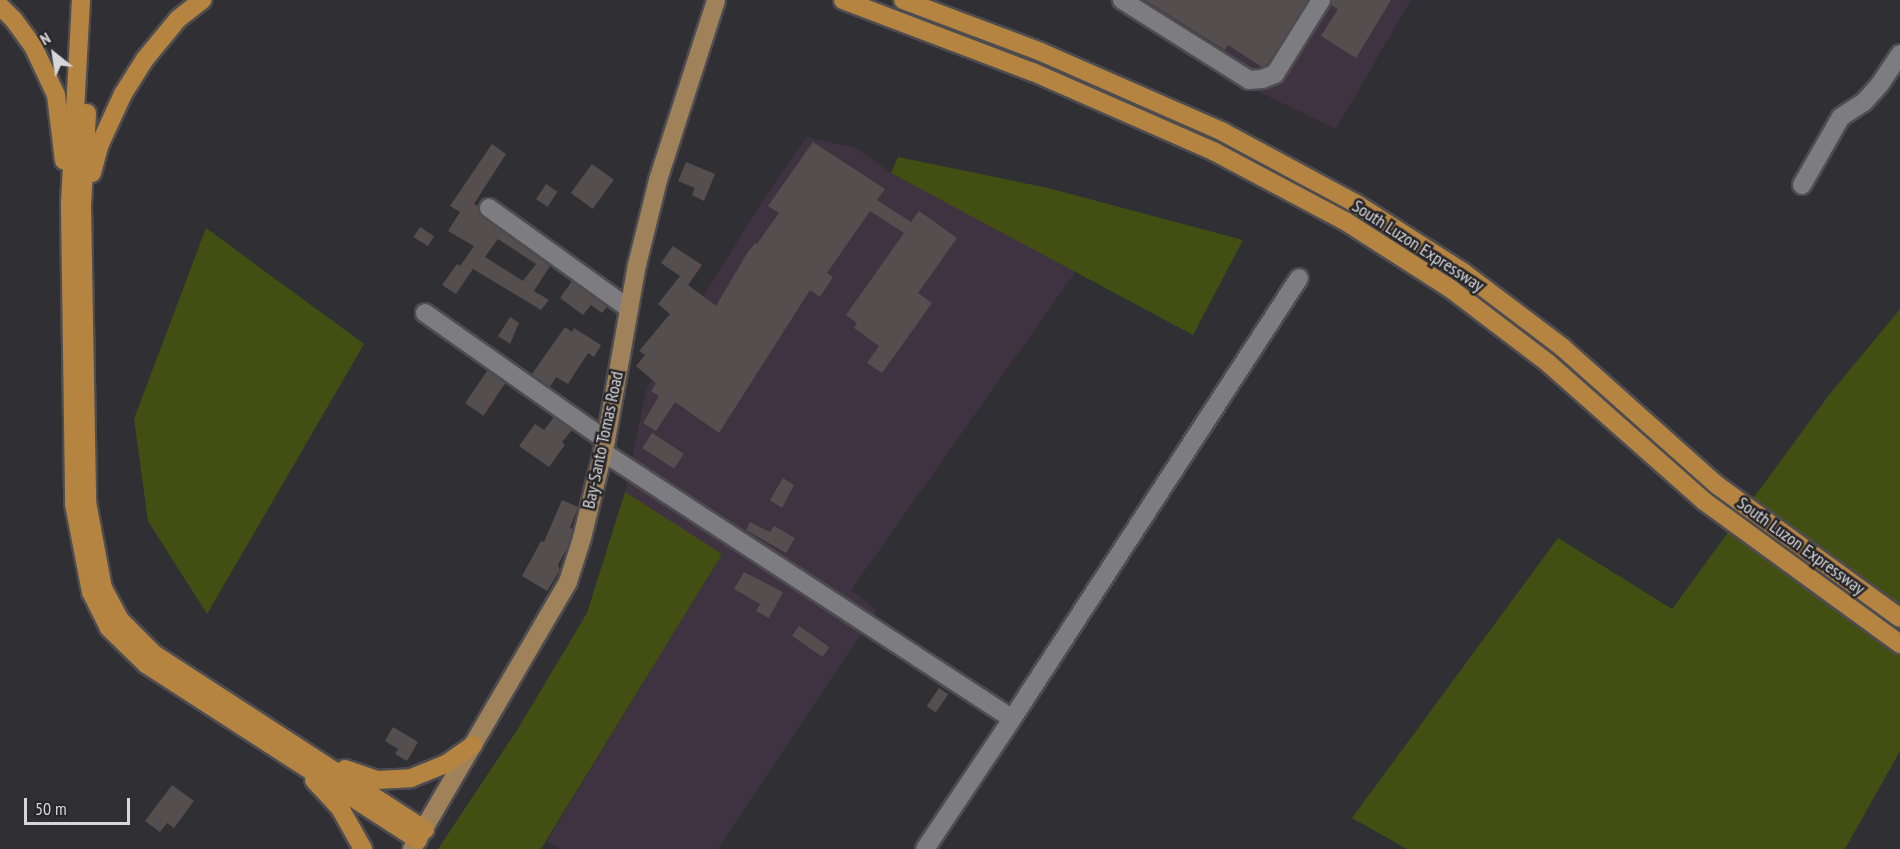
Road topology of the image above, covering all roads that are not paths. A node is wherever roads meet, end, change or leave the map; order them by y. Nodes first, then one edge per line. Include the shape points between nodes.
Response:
1 (81, 0) edge
2 (93, 0) edge
3 (202, 0) edge
4 (716, 0) edge
5 (843, 0) edge
6 (903, 0) edge
7 (1122, 0) edge
8 (1321, 0) edge
9 (0, 6) edge
10 (1900, 54) edge
11 (1802, 185) dead end
12 (76, 206) junction
13 (489, 208) dead end
14 (1299, 278) dead end
15 (628, 308) junction
16 (425, 313) dead end
17 (605, 446) junction
18 (1900, 618) edge
19 (1900, 644) edge
20 (1012, 719) junction
21 (472, 745) junction
22 (294, 759) junction
23 (318, 759) junction
24 (418, 840) edge
25 (363, 849) edge
26 (925, 849) edge

1 - 12 highway
2 - 12 highway
3 - 12 highway via 178,19 123,94
4 - 15 main road, Bay-Santo Tomas Road via 670,136
5 - 19 highway, South Luzon Expressway via 1033,72 1215,152 1345,221 1513,336 1704,501
6 - 18 highway, South Luzon Expressway via 1041,52 1223,132 1355,203 1463,272 1553,340 1717,485
7 - 8 street via 1249,80 1275,74
9 - 12 highway via 33,46 56,95
10 - 11 street via 1864,102 1841,117
12 - 22 highway via 74,504 91,592 110,628 146,664
12 - 23 highway via 87,502 103,588 120,620 154,654
13 - 15 street
14 - 20 street
15 - 17 main road, Bay-Santo Tomas Road
16 - 17 street
17 - 20 street
17 - 21 main road, Bay-Santo Tomas Road via 568,582
20 - 26 street
21 - 23 highway via 446,764 411,778 377,780
21 - 24 main road, Bay-Santo Tomas Road
22 - 24 highway
22 - 25 highway via 340,808
23 - 24 highway

